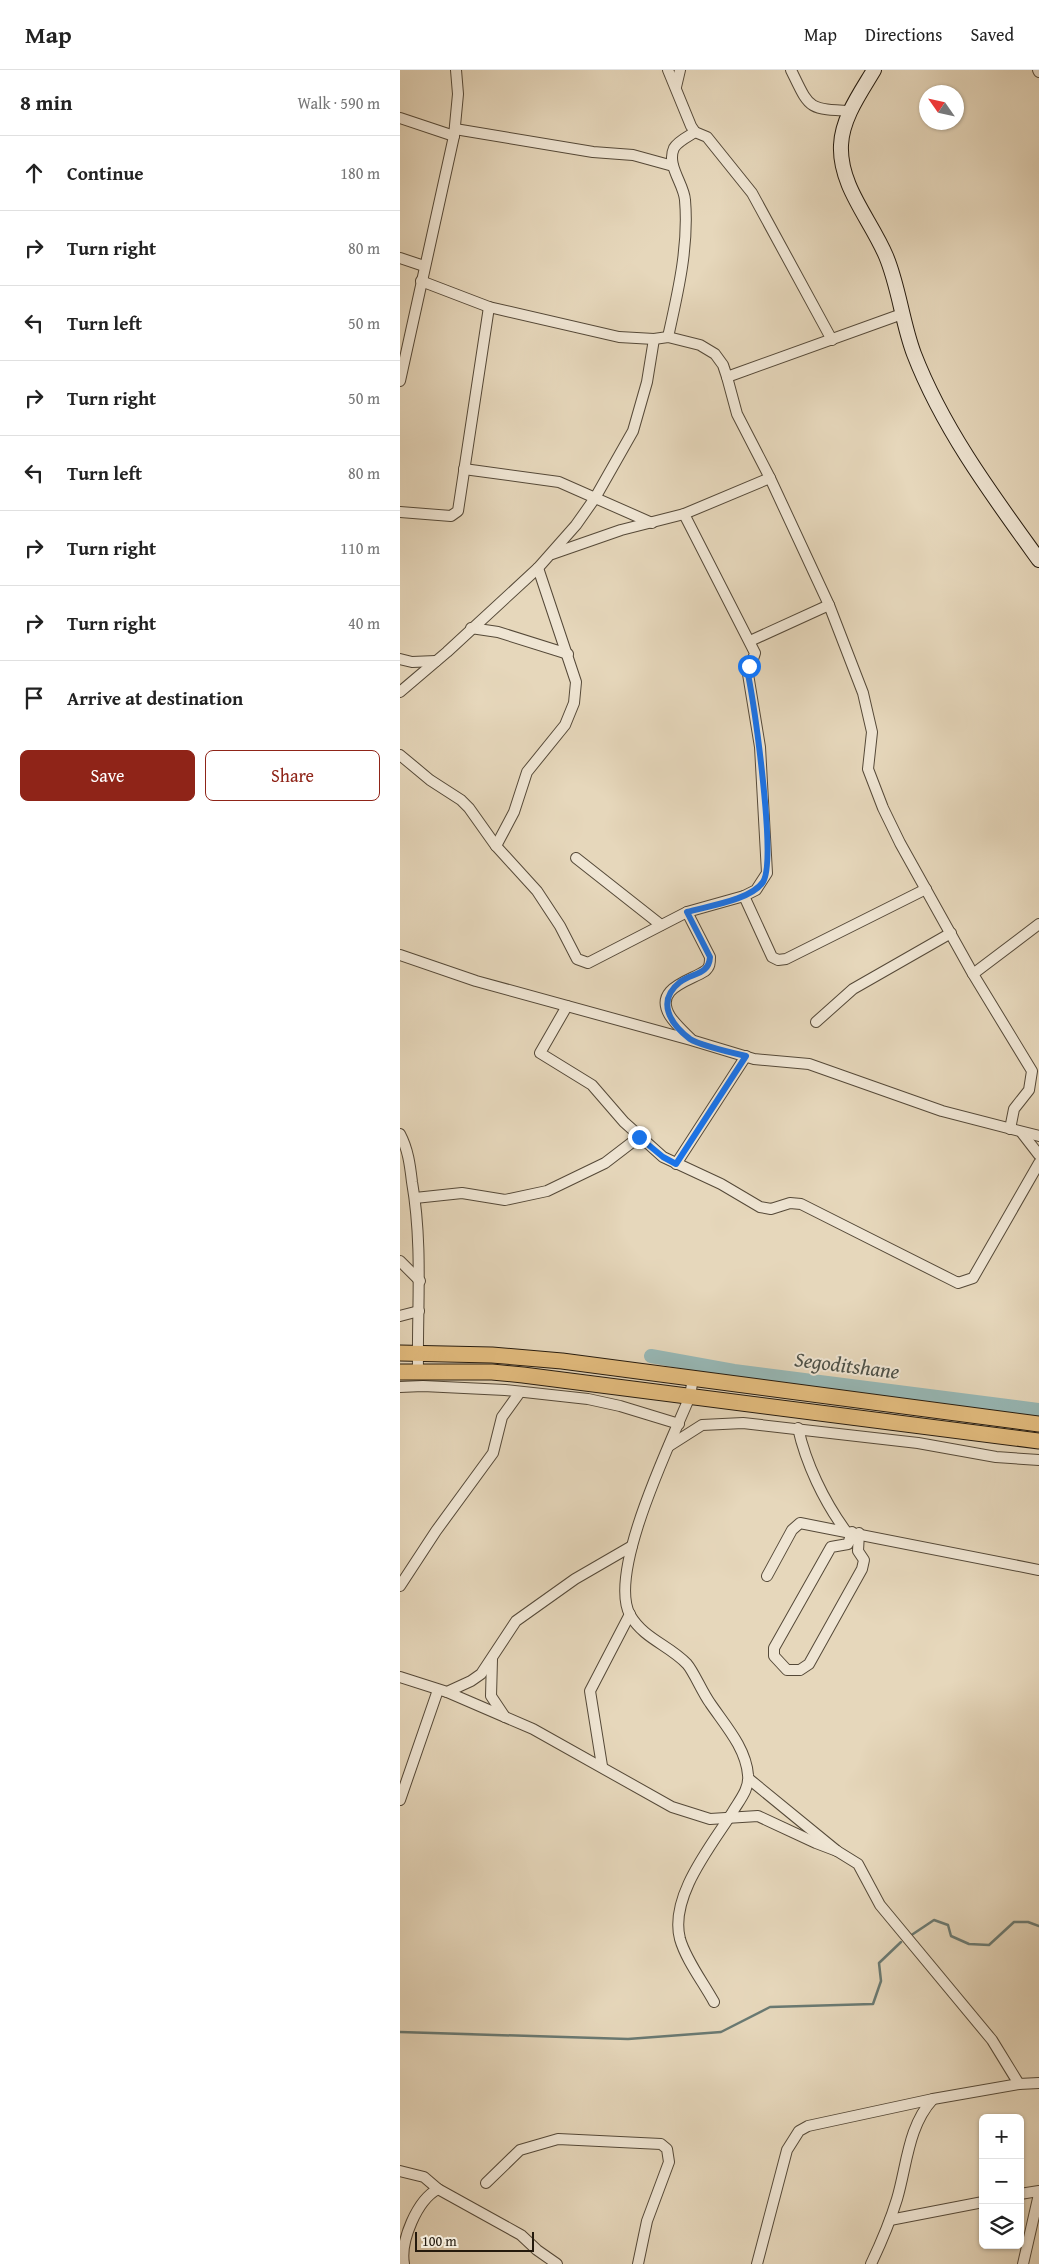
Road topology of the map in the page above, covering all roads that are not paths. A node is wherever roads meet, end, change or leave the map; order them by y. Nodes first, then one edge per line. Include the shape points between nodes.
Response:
1 (456, 70) edge
2 (668, 70) edge
3 (680, 70) edge
4 (791, 70) edge
5 (874, 70) edge
6 (676, 87) junction
7 (851, 110) junction
8 (400, 118) edge
9 (455, 132) junction
10 (695, 132) junction
11 (673, 166) junction
12 (400, 258) edge
13 (424, 266) junction
14 (421, 281) junction
15 (489, 306) junction
16 (902, 314) junction
17 (668, 337) junction
18 (654, 339) junction
19 (832, 340) junction
20 (727, 377) junction
21 (400, 381) edge
22 (464, 469) junction
23 (770, 478) junction
24 (595, 498) junction
25 (400, 512) edge
26 (684, 514) junction
27 (652, 522) junction
28 (550, 554) junction
29 (1039, 560) edge
30 (538, 568) junction
31 (829, 604) junction
32 (472, 628) junction
33 (750, 641) junction
34 (568, 654) junction
35 (400, 659) edge
36 (436, 661) junction
37 (400, 692) edge
38 (400, 755) edge
39 (496, 846) junction
40 (576, 858) dead end
41 (926, 889) junction
42 (744, 896) junction
43 (687, 912) junction
44 (1039, 924) edge
45 (661, 925) junction
46 (951, 933) junction
47 (400, 955) edge
48 (973, 974) junction
49 (567, 1006) junction
50 (816, 1022) dead end
51 (691, 1040) junction
52 (746, 1056) junction
53 (1010, 1128) junction
54 (1022, 1132) junction
55 (400, 1134) edge
56 (1039, 1136) edge
57 (639, 1137) junction
58 (1039, 1155) edge
59 (1039, 1163) edge
60 (676, 1164) junction
61 (415, 1198) junction
62 (400, 1261) edge
63 (420, 1281) junction
64 (419, 1310) junction
65 (400, 1316) edge
66 (400, 1353) edge
67 (418, 1353) junction
68 (630, 1370) junction
69 (400, 1372) edge
70 (418, 1372) junction
71 (693, 1378) junction
72 (404, 1387) edge
73 (627, 1388) junction
74 (520, 1392) junction
75 (400, 1396) edge
76 (690, 1396) junction
77 (679, 1424) junction
78 (1039, 1424) edge
79 (798, 1428) junction
80 (1039, 1441) edge
81 (669, 1447) junction
82 (1039, 1460) edge
83 (852, 1532) junction
84 (632, 1546) junction
85 (1039, 1570) edge
86 (767, 1576) dead end
87 (400, 1586) edge
88 (630, 1614) junction
89 (492, 1658) junction
90 (400, 1677) edge
91 (443, 1691) junction
92 (506, 1718) junction
93 (602, 1766) junction
94 (749, 1779) junction
95 (400, 1800) edge
96 (728, 1818) junction
97 (837, 1851) junction
98 (714, 2002) dead end
99 (1039, 2083) edge
100 (1020, 2084) junction
101 (933, 2099) junction
102 (400, 2171) edge
103 (486, 2183) dead end
104 (438, 2189) junction
105 (1039, 2190) edge
106 (1024, 2193) edge
107 (1039, 2194) edge
108 (979, 2203) edge
109 (890, 2220) junction
110 (404, 2264) edge
111 (557, 2264) edge
112 (638, 2264) edge
113 (757, 2264) edge
114 (871, 2264) edge
115 (1023, 2264) edge

1 - 9 street
2 - 6 street
3 - 6 street
4 - 7 street via 809,104 816,109
5 - 7 street
6 - 10 street
7 - 16 street via 841,143 844,170 847,182 887,257
8 - 9 street
9 - 11 street via 633,155
9 - 13 street
10 - 11 street via 674,148
10 - 19 street via 707,137 752,193
11 - 17 street via 684,192 685,216 682,274
12 - 13 street
13 - 14 street
14 - 15 street
14 - 21 street
15 - 18 street via 619,337
15 - 22 street
16 - 19 street
16 - 29 street via 915,356 944,414 992,494
17 - 18 street
17 - 20 street via 700,345 714,354
18 - 24 street via 647,382 632,431
19 - 20 street
20 - 23 street via 737,414
22 - 24 street via 549,480
22 - 25 street via 456,515
23 - 26 street
23 - 31 street
24 - 27 street
24 - 28 street
26 - 27 street
26 - 33 street
27 - 28 street
28 - 30 street
30 - 32 street
30 - 34 street
31 - 33 street
31 - 41 street via 871,722 868,769 900,843
32 - 34 street via 498,632
32 - 36 street
33 - 42 street via 754,653 748,674 760,747 767,873 756,890
34 - 39 street via 576,682 570,714 565,725 527,772 514,812
35 - 36 street
36 - 37 street
38 - 39 street via 461,800 478,818
39 - 45 street via 537,891 582,963 588,963
40 - 45 street
41 - 42 street via 786,959 778,960 772,957
41 - 46 street
42 - 43 street
43 - 45 street
43 - 51 street via 710,957 710,965 673,989 667,1006 669,1015
44 - 48 street
46 - 48 street
46 - 50 street via 853,989
47 - 49 street via 476,981
48 - 53 street via 1032,1071 1032,1080 1014,1109
49 - 51 street
49 - 57 street via 540,1053 592,1085
51 - 52 street
52 - 53 street via 809,1064 942,1111
52 - 60 street
53 - 54 street
54 - 56 street
54 - 58 street
55 - 61 street via 406,1144
57 - 60 street
57 - 61 street via 605,1163 547,1191 505,1200 462,1193
59 - 60 street via 973,1278 964,1283 958,1283 801,1204 790,1203 765,1209
61 - 63 street
62 - 63 street
63 - 64 street
64 - 65 street
64 - 67 street
66 - 67 main road
67 - 68 main road via 527,1357
67 - 70 street
68 - 71 main road
68 - 73 main road
69 - 70 main road
70 - 73 main road via 492,1372
71 - 76 street
71 - 78 main road
72 - 74 street
72 - 75 street
73 - 76 main road
74 - 77 street via 600,1401
74 - 87 street via 502,1418 497,1446 490,1458
76 - 77 street
76 - 80 main road
77 - 81 street
79 - 81 street via 743,1422 706,1424
79 - 82 street via 918,1443 996,1457
79 - 83 street via 828,1504
81 - 84 street
83 - 83 street via 848,1544 831,1547 774,1648 774,1656 788,1670 800,1670 809,1664 862,1569 864,1560
83 - 85 street
83 - 86 street via 796,1525
84 - 88 street via 626,1581
84 - 89 street via 575,1578 516,1621
88 - 93 street via 590,1691
88 - 94 street via 650,1637 688,1665 744,1756
89 - 91 street via 481,1674 471,1681
89 - 92 street via 491,1696
90 - 91 street
91 - 92 street
91 - 95 street
92 - 93 street
93 - 96 street via 672,1808 710,1820
94 - 96 street
94 - 97 street
96 - 97 street via 758,1816
96 - 98 street via 693,1876 678,1910 680,1938
97 - 100 street via 858,1864 880,1905 992,2040
99 - 100 street
100 - 101 street
101 - 109 street via 921,2114 913,2133
101 - 113 street via 808,2126 799,2131 787,2150
102 - 104 street via 424,2177
103 - 112 street via 520,2150 558,2139 661,2144 669,2154 669,2162 647,2221
104 - 110 street via 427,2197 408,2227 402,2248
104 - 111 street via 521,2235
105 - 106 street
107 - 115 street
108 - 109 street
109 - 114 street

